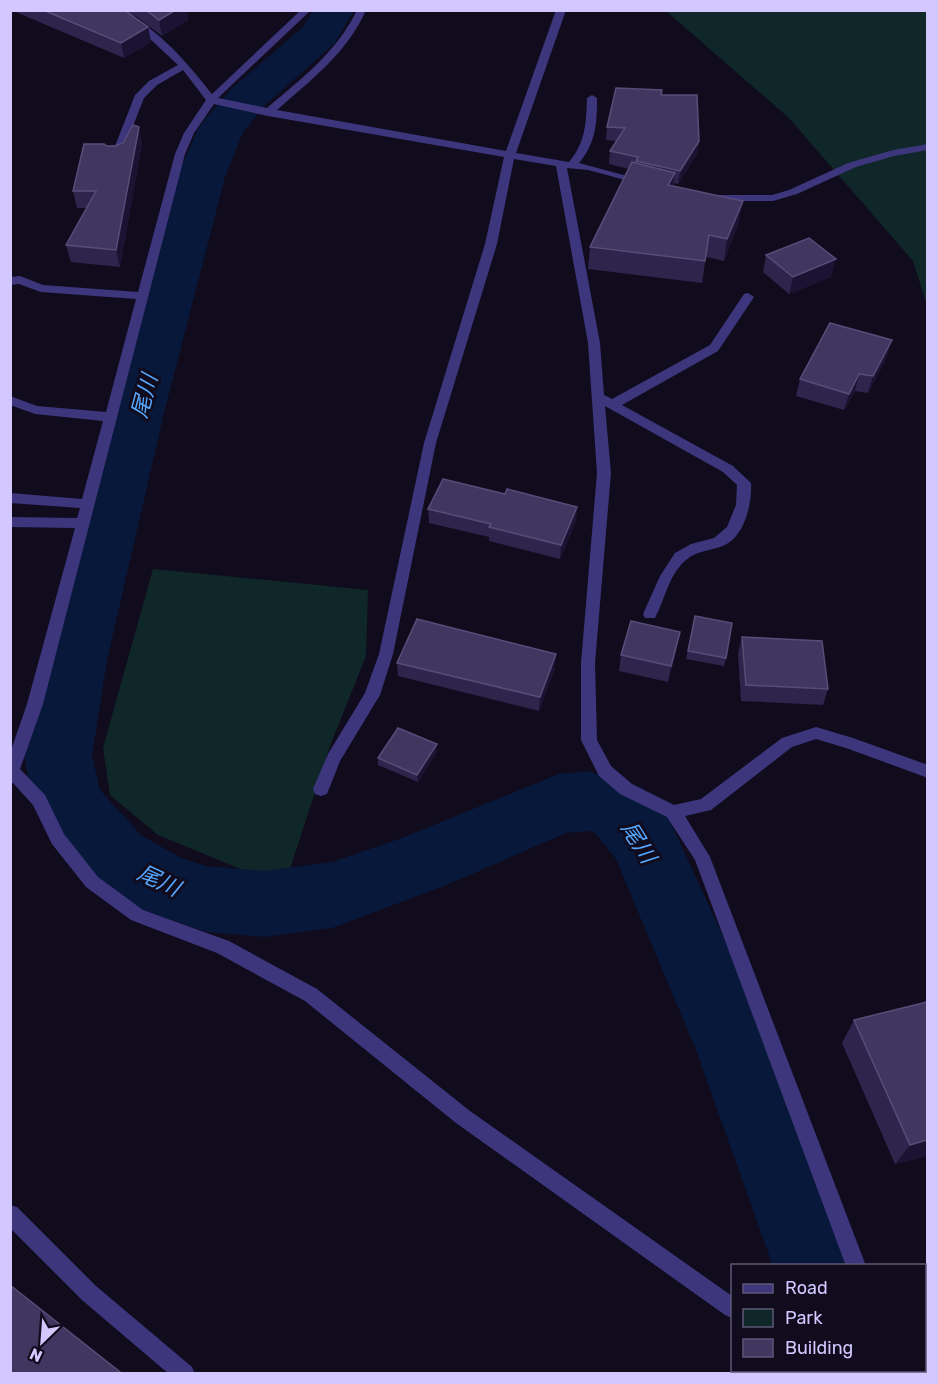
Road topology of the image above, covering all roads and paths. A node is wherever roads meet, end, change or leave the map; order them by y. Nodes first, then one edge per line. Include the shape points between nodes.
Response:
1 (112, 10) edge
2 (307, 10) edge
3 (362, 10) edge
4 (561, 10) edge
5 (184, 65) junction
6 (592, 98) dead end
7 (211, 100) junction
8 (264, 112) junction
9 (927, 147) edge
10 (510, 155) junction
11 (115, 159) edge
12 (567, 165) junction
13 (655, 184) edge
14 (705, 196) edge
15 (10, 280) edge
16 (142, 296) junction
17 (748, 297) dead end
18 (598, 398) junction
19 (10, 400) edge
20 (612, 405) junction
21 (111, 417) junction
22 (10, 498) edge
23 (88, 504) junction
24 (10, 522) edge
25 (82, 523) junction
26 (650, 614) dead end
27 (927, 772) edge
28 (12, 774) edge
29 (321, 789) dead end
30 (673, 812) junction
31 (10, 1214) edge
32 (855, 1264) edge
33 (731, 1307) edge
34 (185, 1374) edge

1 - 5 street via 150,34
2 - 7 street
3 - 8 street via 338,48
4 - 10 street
5 - 7 street
5 - 11 street via 153,83 139,97
6 - 12 street via 591,137 586,149
7 - 8 street
7 - 16 street via 180,154
8 - 10 street
9 - 14 street via 852,165 772,198
10 - 12 street
10 - 29 street via 491,243 430,442 386,654 372,695 333,759
12 - 13 street
12 - 18 street via 594,343
15 - 16 street via 41,288
16 - 21 street
17 - 20 street via 714,348
18 - 20 street
18 - 30 street via 604,473 588,663 589,740 605,771 626,789
19 - 21 street via 36,410
20 - 26 street via 728,469 744,483 745,499 733,533 680,557
21 - 23 street
22 - 23 street
23 - 25 street
24 - 25 street
25 - 28 street via 35,704
27 - 30 street via 816,733 787,742 705,805
28 - 33 street via 39,800 57,839 92,882 136,915 223,946 311,995 463,1117
30 - 32 street via 702,857
31 - 34 street via 89,1293

